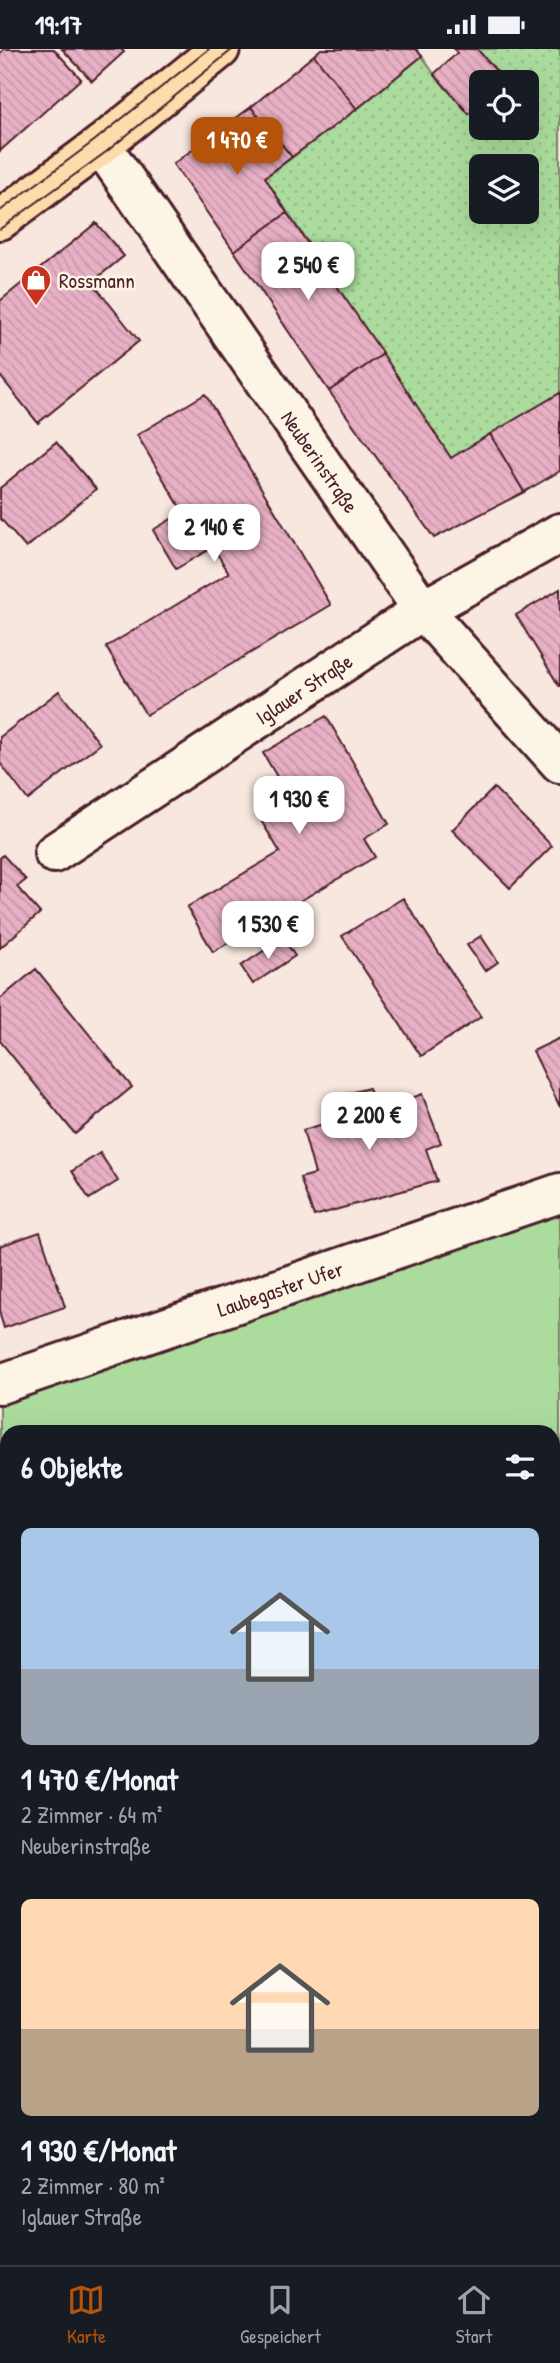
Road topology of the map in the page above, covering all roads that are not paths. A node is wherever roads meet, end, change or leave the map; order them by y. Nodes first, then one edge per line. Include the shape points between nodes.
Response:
1 (220, 49) edge
2 (101, 145) junction
3 (0, 221) edge
4 (560, 533) edge
5 (423, 610) junction
6 (560, 763) edge
7 (54, 853) dead end
8 (560, 1193) edge
9 (0, 1384) edge

1 - 2 main road
2 - 3 main road
2 - 5 street, Neuberinstraße
4 - 5 street, Iglauer Straße
5 - 6 street, Neuberinstraße
5 - 7 street, Iglauer Straße
8 - 9 street, Laubegaster Ufer

